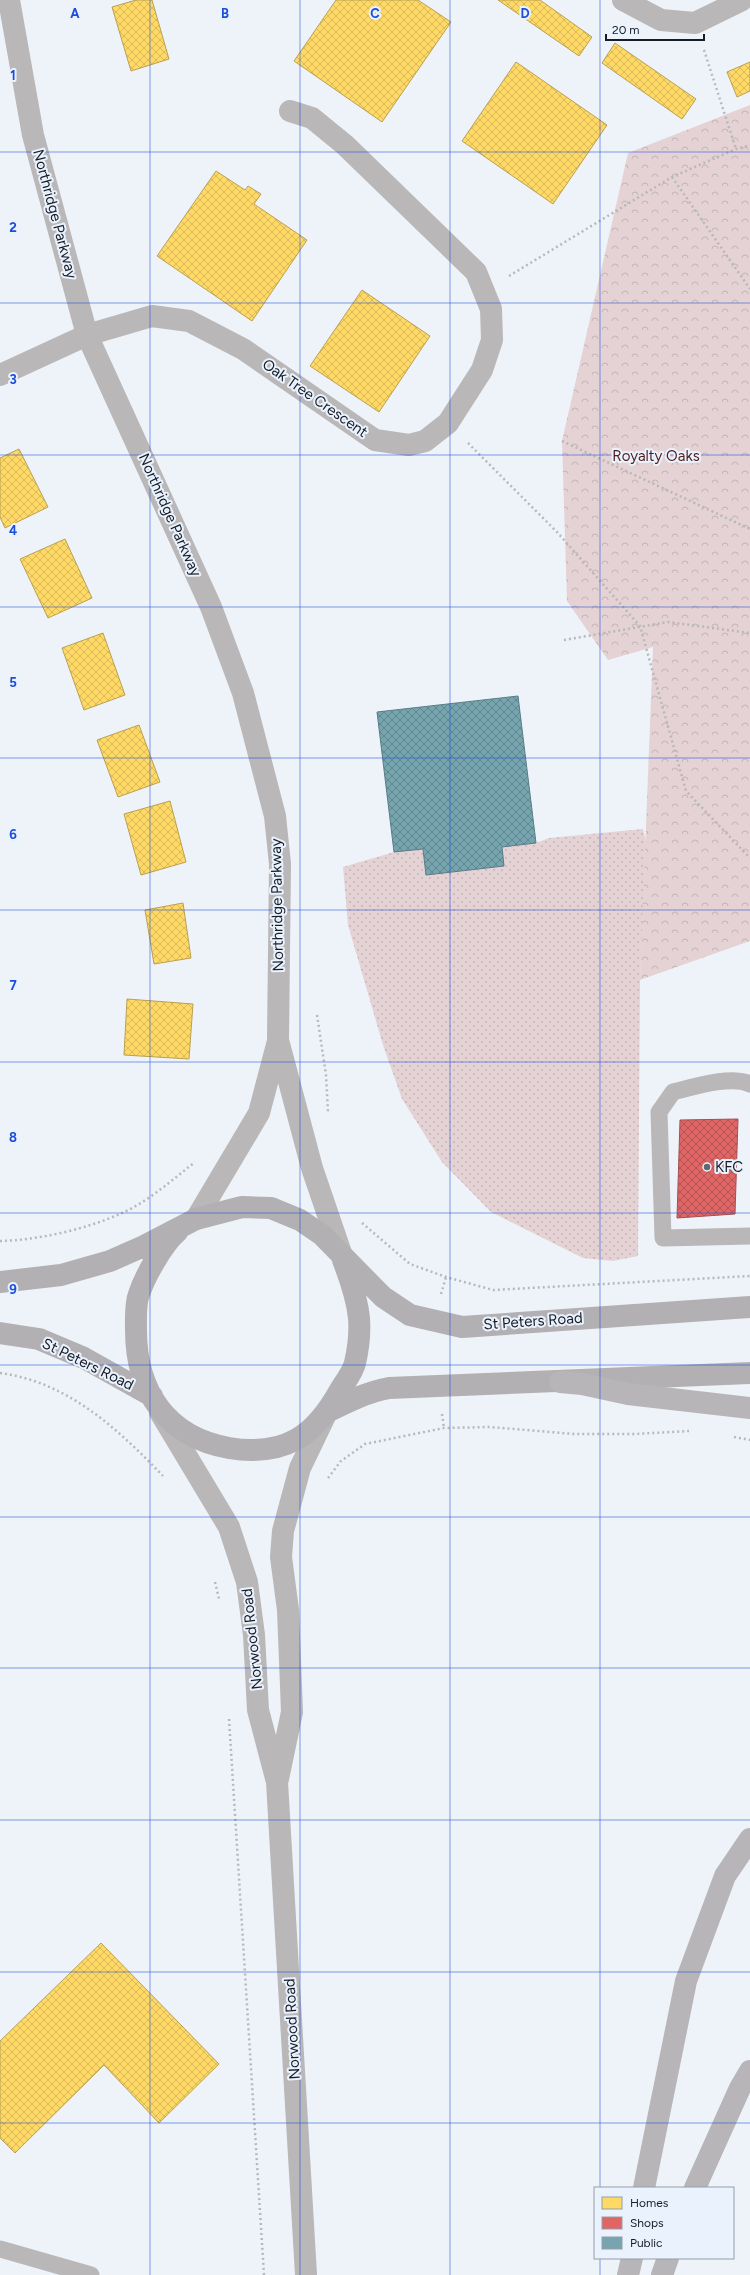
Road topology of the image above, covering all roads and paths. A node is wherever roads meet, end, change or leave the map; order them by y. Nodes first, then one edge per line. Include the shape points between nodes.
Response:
1 (9, 0) edge
2 (623, 0) edge
3 (742, 0) edge
4 (695, 23) junction
5 (290, 111) dead end
6 (750, 145) edge
7 (736, 149) junction
8 (672, 177) junction
9 (750, 289) edge
10 (484, 291) junction
11 (87, 335) junction
12 (0, 375) edge
13 (448, 423) junction
14 (562, 440) dead end
15 (750, 530) edge
16 (640, 626) junction
17 (750, 633) edge
18 (564, 640) dead end
19 (750, 858) edge
20 (317, 1015) dead end
21 (278, 1040) junction
22 (750, 1084) edge
23 (330, 1119) dead end
24 (197, 1160) dead end
25 (360, 1218) dead end
26 (196, 1219) junction
27 (750, 1236) edge
28 (0, 1242) edge
29 (341, 1253) junction
30 (750, 1276) edge
31 (446, 1278) junction
32 (0, 1282) edge
33 (441, 1292) dead end
34 (750, 1308) edge
35 (0, 1333) edge
36 (750, 1372) edge
37 (0, 1373) edge
38 (560, 1382) junction
39 (152, 1396) junction
40 (750, 1408) edge
41 (441, 1410) dead end
42 (327, 1412) junction
43 (444, 1428) junction
44 (691, 1431) dead end
45 (728, 1435) dead end
46 (750, 1440) edge
47 (169, 1482) dead end
48 (326, 1486) dead end
49 (214, 1574) dead end
50 (219, 1602) dead end
51 (229, 1717) dead end
52 (277, 1782) junction
53 (750, 1839) edge
54 (750, 2071) edge
55 (644, 2187) edge
56 (695, 2187) edge
57 (0, 2249) edge
58 (632, 2259) edge
59 (668, 2259) edge
60 (72, 2272) edge
61 (92, 2275) edge
62 (264, 2275) edge
63 (306, 2275) edge
64 (628, 2275) edge
65 (662, 2275) edge

1 - 11 street, Northridge Parkway via 34,135
2 - 4 street via 661,20
3 - 4 street
4 - 7 path
5 - 10 street, Oak Tree Crescent via 312,118 345,145 476,272
6 - 7 path
7 - 8 path
8 - 9 path
8 - 10 path
10 - 13 street, Oak Tree Crescent via 491,309 492,340 482,370
11 - 12 street, Oak Tree Crescent
11 - 13 street, Oak Tree Crescent via 152,316 189,321 244,348 376,440 410,445 425,441
11 - 21 street, Northridge Parkway via 212,607 242,693 274,816 280,864
13 - 16 path via 557,532
14 - 15 path
16 - 17 path via 668,622
16 - 18 path
16 - 19 path via 686,791
20 - 23 path
21 - 26 street, Northridge Parkway via 259,1113
21 - 29 street, Northridge Parkway via 312,1168
22 - 27 lane via 744,1081 705,1084 673,1092 659,1112 663,1238
24 - 28 path via 156,1192 123,1213 62,1234
25 - 31 path via 364,1225 410,1264
26 - 29 main road, St Peters Road via 242,1207 271,1208 300,1220 322,1235
26 - 32 main road via 110,1261 61,1275
26 - 39 main road via 175,1233 161,1251 138,1294 136,1344 140,1369
29 - 34 main road, St Peters Road via 383,1297 410,1315 462,1327
29 - 42 main road via 352,1284 359,1319 354,1364
30 - 31 path via 493,1290
31 - 33 path
35 - 39 main road, St Peters Road via 39,1339 84,1358
36 - 38 main road
37 - 47 path via 40,1383 78,1400 128,1440
38 - 40 highway via 628,1394
38 - 42 main road via 389,1388 354,1398
39 - 42 main road via 162,1412 198,1440 254,1451 276,1447 298,1438
39 - 52 street, Norwood Road via 228,1527 246,1582 254,1635 258,1710
41 - 43 path
42 - 52 street, Norwood Road via 300,1468 283,1531 281,1557 288,1610 292,1712
43 - 44 path via 490,1427 582,1434
43 - 48 path via 365,1444 341,1461
45 - 46 path
49 - 50 path
51 - 62 path
52 - 63 street, Norwood Road
53 - 55 highway via 725,1876 686,1980
54 - 56 highway
57 - 60 lane
58 - 64 highway
59 - 65 highway
60 - 61 lane

